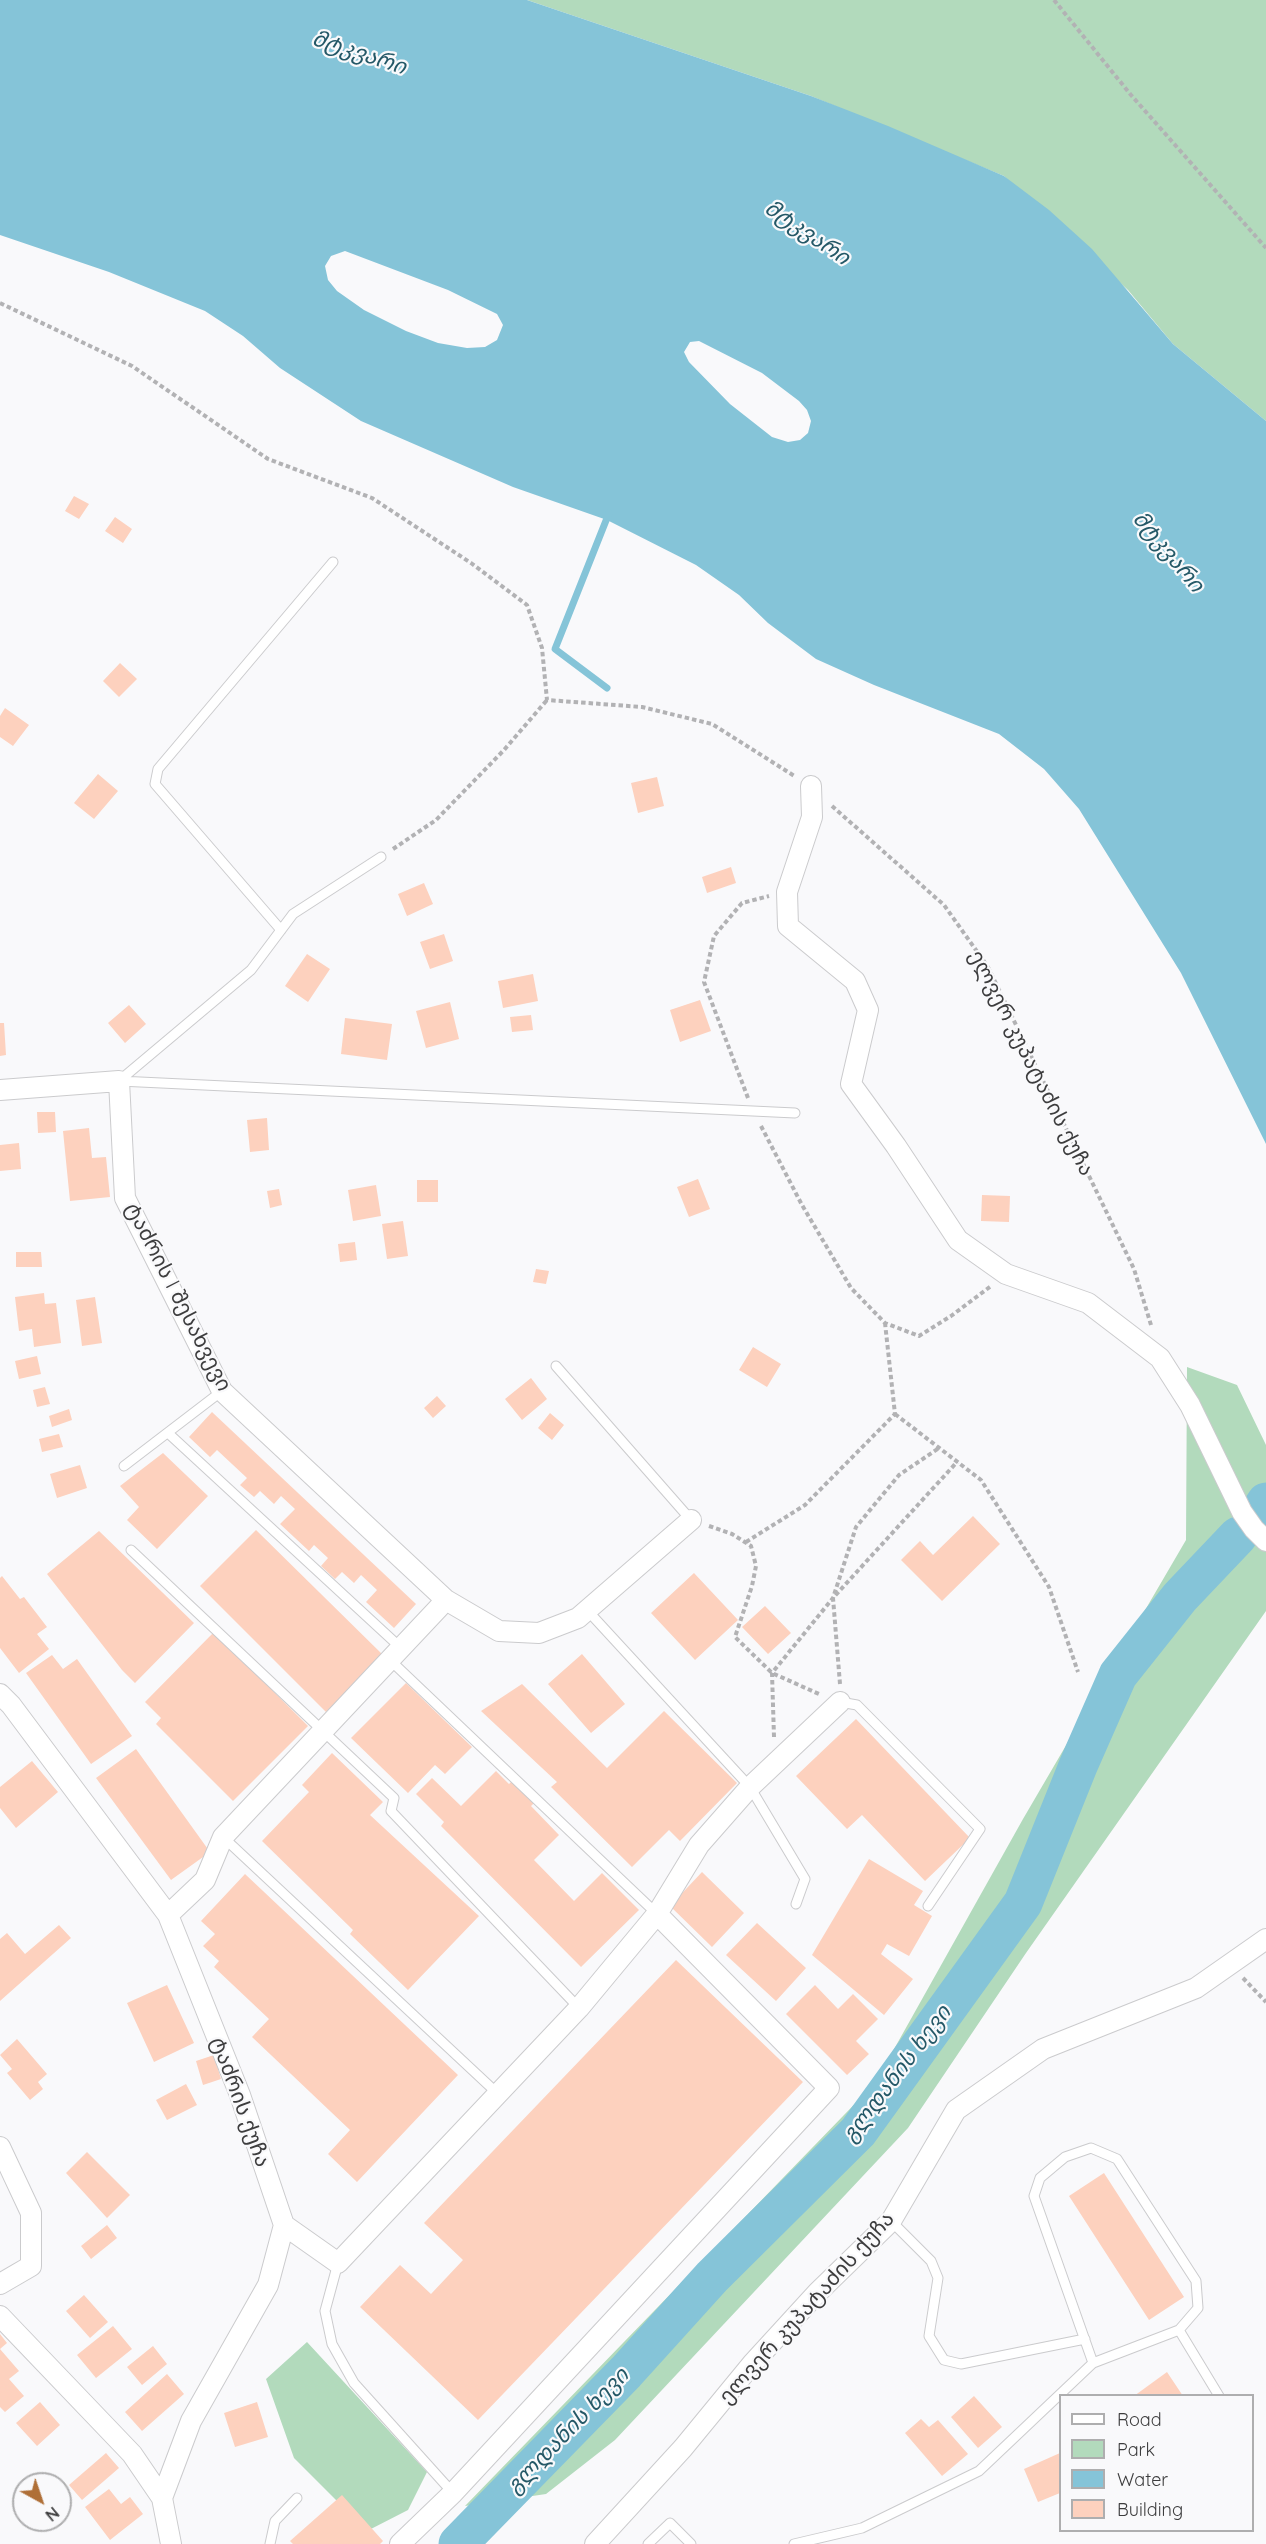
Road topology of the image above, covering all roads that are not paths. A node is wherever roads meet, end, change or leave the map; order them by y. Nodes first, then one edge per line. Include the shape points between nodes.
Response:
1 (333, 562) dead end
2 (811, 786) road end
3 (381, 857) road end
4 (281, 930) junction
5 (119, 1081) junction
6 (0, 1090) edge
7 (795, 1113) dead end
8 (556, 1366) dead end
9 (222, 1391) junction
10 (168, 1433) junction
11 (124, 1467) dead end
12 (692, 1520) joint
13 (1266, 1541) edge
14 (131, 1551) dead end
15 (446, 1600) junction
16 (587, 1610) junction
17 (396, 1654) junction
18 (0, 1694) edge
19 (840, 1702) joint
20 (323, 1731) junction
21 (750, 1787) junction
22 (223, 1837) junction
23 (796, 1904) dead end
24 (928, 1906) dead end
25 (657, 1914) junction
26 (168, 1915) junction
27 (1266, 1939) edge
28 (579, 2008) junction
29 (498, 2094) junction
30 (0, 2147) edge
31 (891, 2220) junction
32 (284, 2225) junction
33 (338, 2263) junction
34 (0, 2284) edge
35 (0, 2316) edge
36 (1179, 2330) junction
37 (1085, 2339) junction
38 (1093, 2363) junction
39 (1060, 2394) edge
40 (1217, 2394) edge
41 (1059, 2395) edge
42 (453, 2493) junction
43 (162, 2498) junction
44 (297, 2498) dead end
45 (171, 2544) edge
46 (270, 2544) edge
47 (400, 2544) edge
48 (595, 2544) edge
49 (648, 2544) edge
50 (691, 2544) edge
51 (794, 2544) edge

1 - 4 lane via 158,769 155,784
2 - 13 street via 812,817 787,891 788,926 855,981 868,1010 851,1084 958,1240 1006,1274 1088,1303 1160,1358 1190,1405 1242,1512
3 - 4 lane via 293,914
4 - 5 lane via 251,970
5 - 6 street
5 - 7 lane
5 - 9 street, ტაძრის I შესახვევი via 125,1198
8 - 12 lane
9 - 10 lane
9 - 15 street, ტაძრის I შესახვევი
10 - 11 lane
10 - 17 lane
12 - 16 street, ტაძრის I შესახვევი
14 - 20 lane
15 - 16 street, ტაძრის I შესახვევი via 499,1631 539,1634 578,1618
15 - 17 street
16 - 21 lane
17 - 20 street
17 - 25 lane
18 - 26 street, ტაძრის ქუჩა
19 - 21 street
19 - 24 lane via 857,1705 980,1829
20 - 22 street
20 - 28 lane via 394,1798 391,1811
21 - 23 lane via 805,1879
21 - 25 street via 699,1845
22 - 26 street via 205,1880
22 - 29 lane
25 - 28 street
25 - 42 street via 830,2088
26 - 32 street, ტაძრის ქუჩა via 240,2095
27 - 31 street, ელვერ კუპატაძის ქუჩა via 1196,1988 1043,2049 956,2110
28 - 29 street
29 - 33 street
30 - 34 street via 31,2213 31,2266
31 - 37 lane via 931,2260 938,2278 929,2336 944,2360 962,2364
31 - 48 street, ელვერ კუპატაძის ქუჩა via 752,2364 683,2448
32 - 33 street
32 - 43 street via 268,2285 190,2421
33 - 42 lane via 325,2311 332,2344 354,2383
35 - 43 street via 132,2454
36 - 37 lane via 1198,2308 1196,2281 1117,2159 1091,2148 1065,2157 1040,2178 1034,2196
36 - 38 lane
36 - 40 lane
37 - 38 lane
38 - 39 lane
41 - 51 lane via 979,2471 862,2528
42 - 47 street
43 - 45 street
44 - 46 lane via 274,2521
49 - 50 lane via 670,2523

